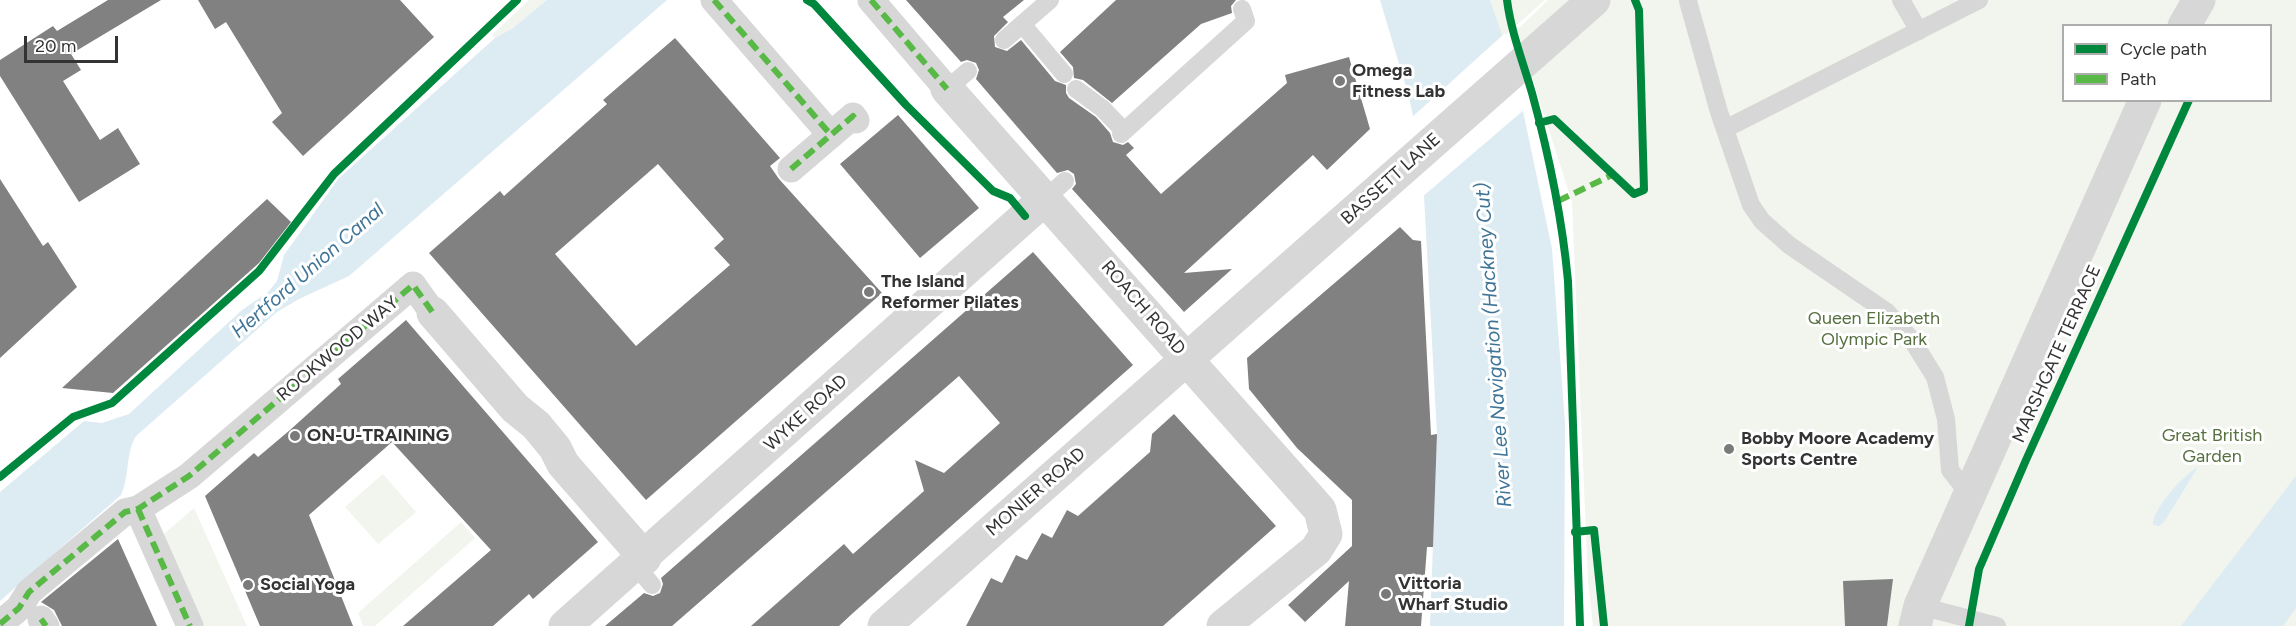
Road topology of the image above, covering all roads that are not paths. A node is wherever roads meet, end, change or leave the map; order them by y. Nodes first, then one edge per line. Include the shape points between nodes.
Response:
1 (714, 0) edge
2 (870, 0) edge
3 (1594, 0) edge
4 (1901, 0) edge
5 (1979, 0) edge
6 (2199, 0) edge
7 (1045, 1) edge
8 (1688, 1) edge
9 (1242, 9) dead end
10 (1022, 24) junction
11 (2185, 24) edge
12 (1919, 31) junction
13 (1004, 40) dead end
14 (1064, 74) dead end
15 (958, 80) joint
16 (1076, 89) dead end
17 (2144, 102) edge
18 (856, 120) dead end
19 (1725, 129) junction
20 (831, 135) junction
21 (791, 169) dead end
22 (1055, 190) junction
23 (433, 313) joint
24 (1188, 360) junction
25 (1968, 494) junction
26 (138, 509) junction
27 (644, 569) junction
28 (1917, 616) edge
29 (0, 624) edge
30 (190, 626) edge
31 (566, 626) edge
32 (884, 626) edge
33 (1223, 626) edge
34 (1997, 626) edge

1 - 20 street
2 - 15 street
3 - 24 street, BASSETT LANE
4 - 12 lane
5 - 12 lane
6 - 11 street
7 - 10 lane
8 - 19 lane
9 - 16 lane via 1246,21 1123,133 1103,109
10 - 13 lane
10 - 14 lane
12 - 19 lane
15 - 22 street, ROACH ROAD
17 - 25 street, MARSHGATE TERRACE via 2015,397
18 - 20 street via 853,116
19 - 25 lane via 1750,205 1762,221 1789,245 1887,312 1912,340 1935,377 1944,407 1950,470
20 - 21 street
22 - 24 street, ROACH ROAD
22 - 27 street, WYKE ROAD
23 - 26 street, ROOKWOOD WAY via 413,285 189,477
23 - 27 street, ROOKWOOD WAY via 515,408 537,425
24 - 32 street, MONIER ROAD
24 - 33 street, ROACH ROAD via 1320,510 1326,534 1316,550
25 - 28 street, MARSHGATE TERRACE
26 - 29 street via 125,512 29,592 19,608
26 - 30 street
27 - 31 street, WYKE ROAD
28 - 34 lane

